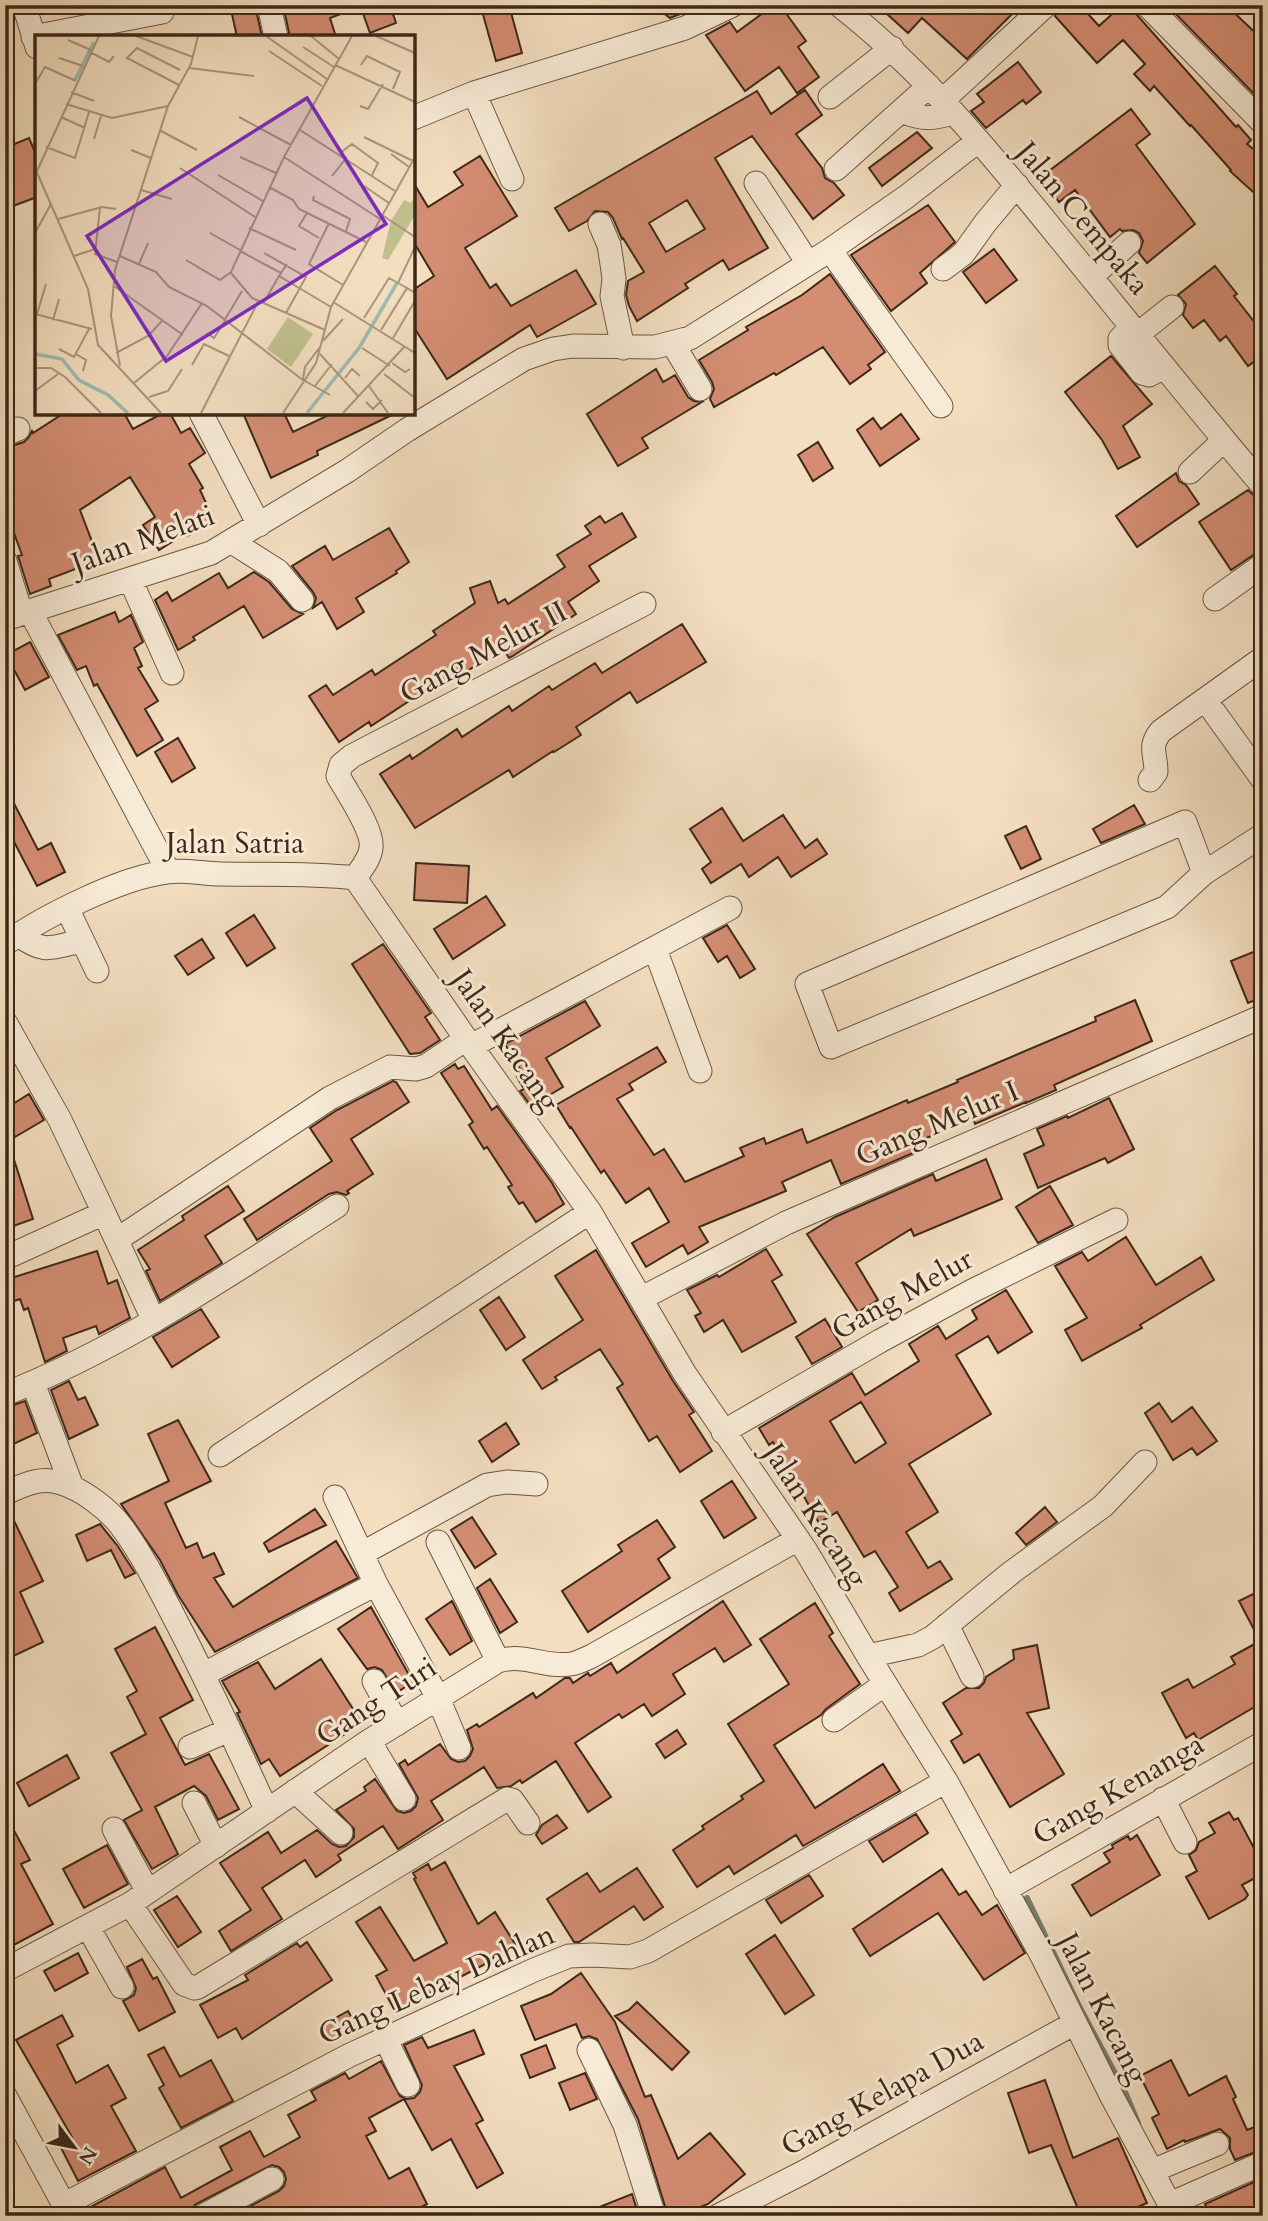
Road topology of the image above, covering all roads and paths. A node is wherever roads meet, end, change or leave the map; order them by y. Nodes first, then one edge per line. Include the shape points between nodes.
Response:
1 (24, 5) edge
2 (269, 5) edge
3 (733, 5) edge
4 (839, 5) edge
5 (1046, 5) edge
6 (1147, 5) edge
7 (162, 12) dead end
8 (65, 35) edge
9 (276, 35) edge
10 (35, 42) edge
11 (892, 48) junction
12 (474, 93) junction
13 (830, 97) dead end
14 (942, 100) junction
15 (901, 111) junction
16 (415, 117) edge
17 (1263, 123) edge
18 (978, 141) junction
19 (836, 169) dead end
20 (512, 179) dead end
21 (756, 183) dead end
22 (1017, 185) junction
23 (600, 224) dead end
24 (830, 250) junction
25 (808, 263) junction
26 (943, 269) dead end
27 (673, 344) junction
28 (622, 348) junction
29 (700, 389) dead end
30 (941, 406) dead end
31 (202, 415) edge
32 (1224, 440) junction
33 (1190, 472) dead end
34 (1263, 486) edge
35 (259, 525) junction
36 (232, 541) junction
37 (5, 561) edge
38 (1263, 565) edge
39 (130, 579) junction
40 (1215, 599) dead end
41 (302, 600) dead end
42 (644, 604) dead end
43 (19, 614) edge
44 (1263, 658) edge
45 (172, 673) dead end
46 (1213, 712) dead end
47 (1150, 780) dead end
48 (1263, 780) edge
49 (1263, 835) edge
50 (168, 871) junction
51 (1204, 873) junction
52 (355, 878) junction
53 (67, 908) junction
54 (730, 908) dead end
55 (10, 938) edge
56 (82, 941) junction
57 (655, 949) junction
58 (97, 971) dead end
59 (1263, 1016) edge
60 (5, 1022) edge
61 (468, 1042) junction
62 (700, 1071) dead end
63 (337, 1206) dead end
64 (590, 1212) junction
65 (104, 1213) junction
66 (1116, 1220) dead end
67 (118, 1239) junction
68 (5, 1258) edge
69 (642, 1298) junction
70 (154, 1321) junction
71 (33, 1383) junction
72 (5, 1394) edge
73 (723, 1432) junction
74 (220, 1455) dead end
75 (1145, 1462) dead end
76 (536, 1484) dead end
77 (72, 1487) junction
78 (5, 1493) edge
79 (335, 1497) dead end
80 (798, 1539) junction
81 (438, 1542) dead end
82 (363, 1553) junction
83 (376, 1584) junction
84 (947, 1625) junction
85 (868, 1656) junction
86 (498, 1661) junction
87 (204, 1674) junction
88 (972, 1676) dead end
89 (374, 1681) dead end
90 (885, 1684) junction
91 (438, 1698) junction
92 (834, 1720) dead end
93 (397, 1724) junction
94 (229, 1730) junction
95 (369, 1741) junction
96 (1263, 1743) edge
97 (190, 1747) dead end
98 (459, 1748) dead end
99 (946, 1781) junction
100 (295, 1791) junction
101 (404, 1799) dead end
102 (1163, 1800) junction
103 (194, 1803) dead end
104 (267, 1811) junction
105 (528, 1823) dead end
106 (114, 1829) dead end
107 (341, 1833) dead end
108 (1185, 1842) dead end
109 (216, 1846) junction
110 (1005, 1890) junction
111 (139, 1898) junction
112 (88, 1927) junction
113 (5, 1970) edge
114 (122, 1987) dead end
115 (1074, 2023) junction
116 (386, 2038) junction
117 (589, 2050) dead end
118 (408, 2085) dead end
119 (5, 2096) edge
120 (1217, 2144) dead end
121 (1263, 2163) edge
122 (1160, 2168) junction
123 (272, 2179) dead end
124 (1178, 2204) edge
125 (67, 2210) edge
126 (724, 2215) edge
127 (203, 2216) edge
128 (654, 2216) edge

1 - 10 street
2 - 9 street
3 - 12 street via 685,28
4 - 11 street, Jalan Cempaka
5 - 14 street
6 - 17 street
7 - 8 street
11 - 13 street
11 - 14 street, Jalan Cempaka
12 - 16 street
12 - 20 street
14 - 15 street
14 - 15 street via 931,119
14 - 18 street, Jalan Cempaka
15 - 19 street
18 - 22 street, Jalan Cempaka
18 - 24 street
21 - 25 street
22 - 26 street via 963,254
22 - 32 street, Jalan Cempaka via 1108,262 1150,322 1164,367
23 - 28 street via 609,246
24 - 25 street
24 - 30 street
25 - 27 street via 690,338
27 - 28 street
27 - 29 street
28 - 35 street via 573,346 524,359
31 - 35 street, Jalan Melati
32 - 33 street
32 - 34 street, Jalan Cempaka
35 - 36 street, Jalan Melati
36 - 39 street, Jalan Melati
36 - 41 street via 278,570
37 - 43 street
38 - 40 street
39 - 43 street, Jalan Melati
39 - 45 street
42 - 52 street, Gang Melur II via 341,765 338,776 372,847
43 - 50 street
44 - 47 street via 1161,731 1154,740 1156,772
46 - 48 street
49 - 51 street
50 - 52 street, Jalan Satria
50 - 53 street, Jalan Satria via 135,879
51 - 51 street via 1167,907 831,1047 807,984 1185,822
52 - 61 street, Jalan Kacang
53 - 55 street, Jalan Satria
53 - 56 street
54 - 57 street
55 - 56 street via 42,948
56 - 58 street
57 - 61 street
57 - 62 street
59 - 69 street, Gang Melur I via 786,1223
60 - 65 street via 60,1120
61 - 64 street, Jalan Kacang
61 - 67 street via 426,1066 390,1067 330,1098
63 - 70 street
64 - 69 street, Jalan Kacang
64 - 74 street
65 - 67 street
65 - 68 street
66 - 73 street, Gang Melur via 892,1334
67 - 70 street
69 - 73 street, Jalan Kacang
70 - 71 street
71 - 72 street
71 - 77 street
73 - 80 street, Jalan Kacang
75 - 84 street via 1103,1507
76 - 82 street via 487,1485
77 - 78 street via 41,1480
77 - 87 street via 120,1525
79 - 82 street
80 - 85 street, Jalan Kacang
80 - 86 street, Gang Turi via 592,1656 557,1665 511,1657
81 - 86 street
82 - 83 street
83 - 87 street
83 - 91 street
84 - 85 street via 918,1645
84 - 88 street
85 - 90 street, Jalan Kacang
86 - 91 street, Gang Turi
87 - 94 street
89 - 93 street
90 - 92 street
90 - 99 street, Jalan Kacang
91 - 93 street, Gang Turi
91 - 98 street
93 - 95 street, Gang Turi
94 - 97 street
94 - 104 street
95 - 100 street, Gang Turi
95 - 101 street
96 - 102 street, Gang Kenanga
99 - 110 street, Jalan Kacang
99 - 116 street, Gang Lebay Dahlan via 648,1951 630,1957 569,1956
100 - 104 street, Gang Turi
100 - 107 street
102 - 108 street
102 - 110 street, Gang Kenanga
103 - 109 street
104 - 109 street, Gang Turi
105 - 111 street via 518,1805 507,1800 194,1988 184,1983
106 - 111 street
109 - 111 street, Gang Turi
110 - 115 street, Jalan Kacang
111 - 112 street, Gang Turi
112 - 113 street, Gang Turi
112 - 114 street
115 - 122 street, Jalan Kacang
115 - 126 street, Gang Kelapa Dua
116 - 118 street
116 - 125 street, Gang Lebay Dahlan
117 - 128 street via 625,2125
119 - 125 street
120 - 122 street
121 - 124 street
122 - 124 street, Jalan Kacang
123 - 127 street

